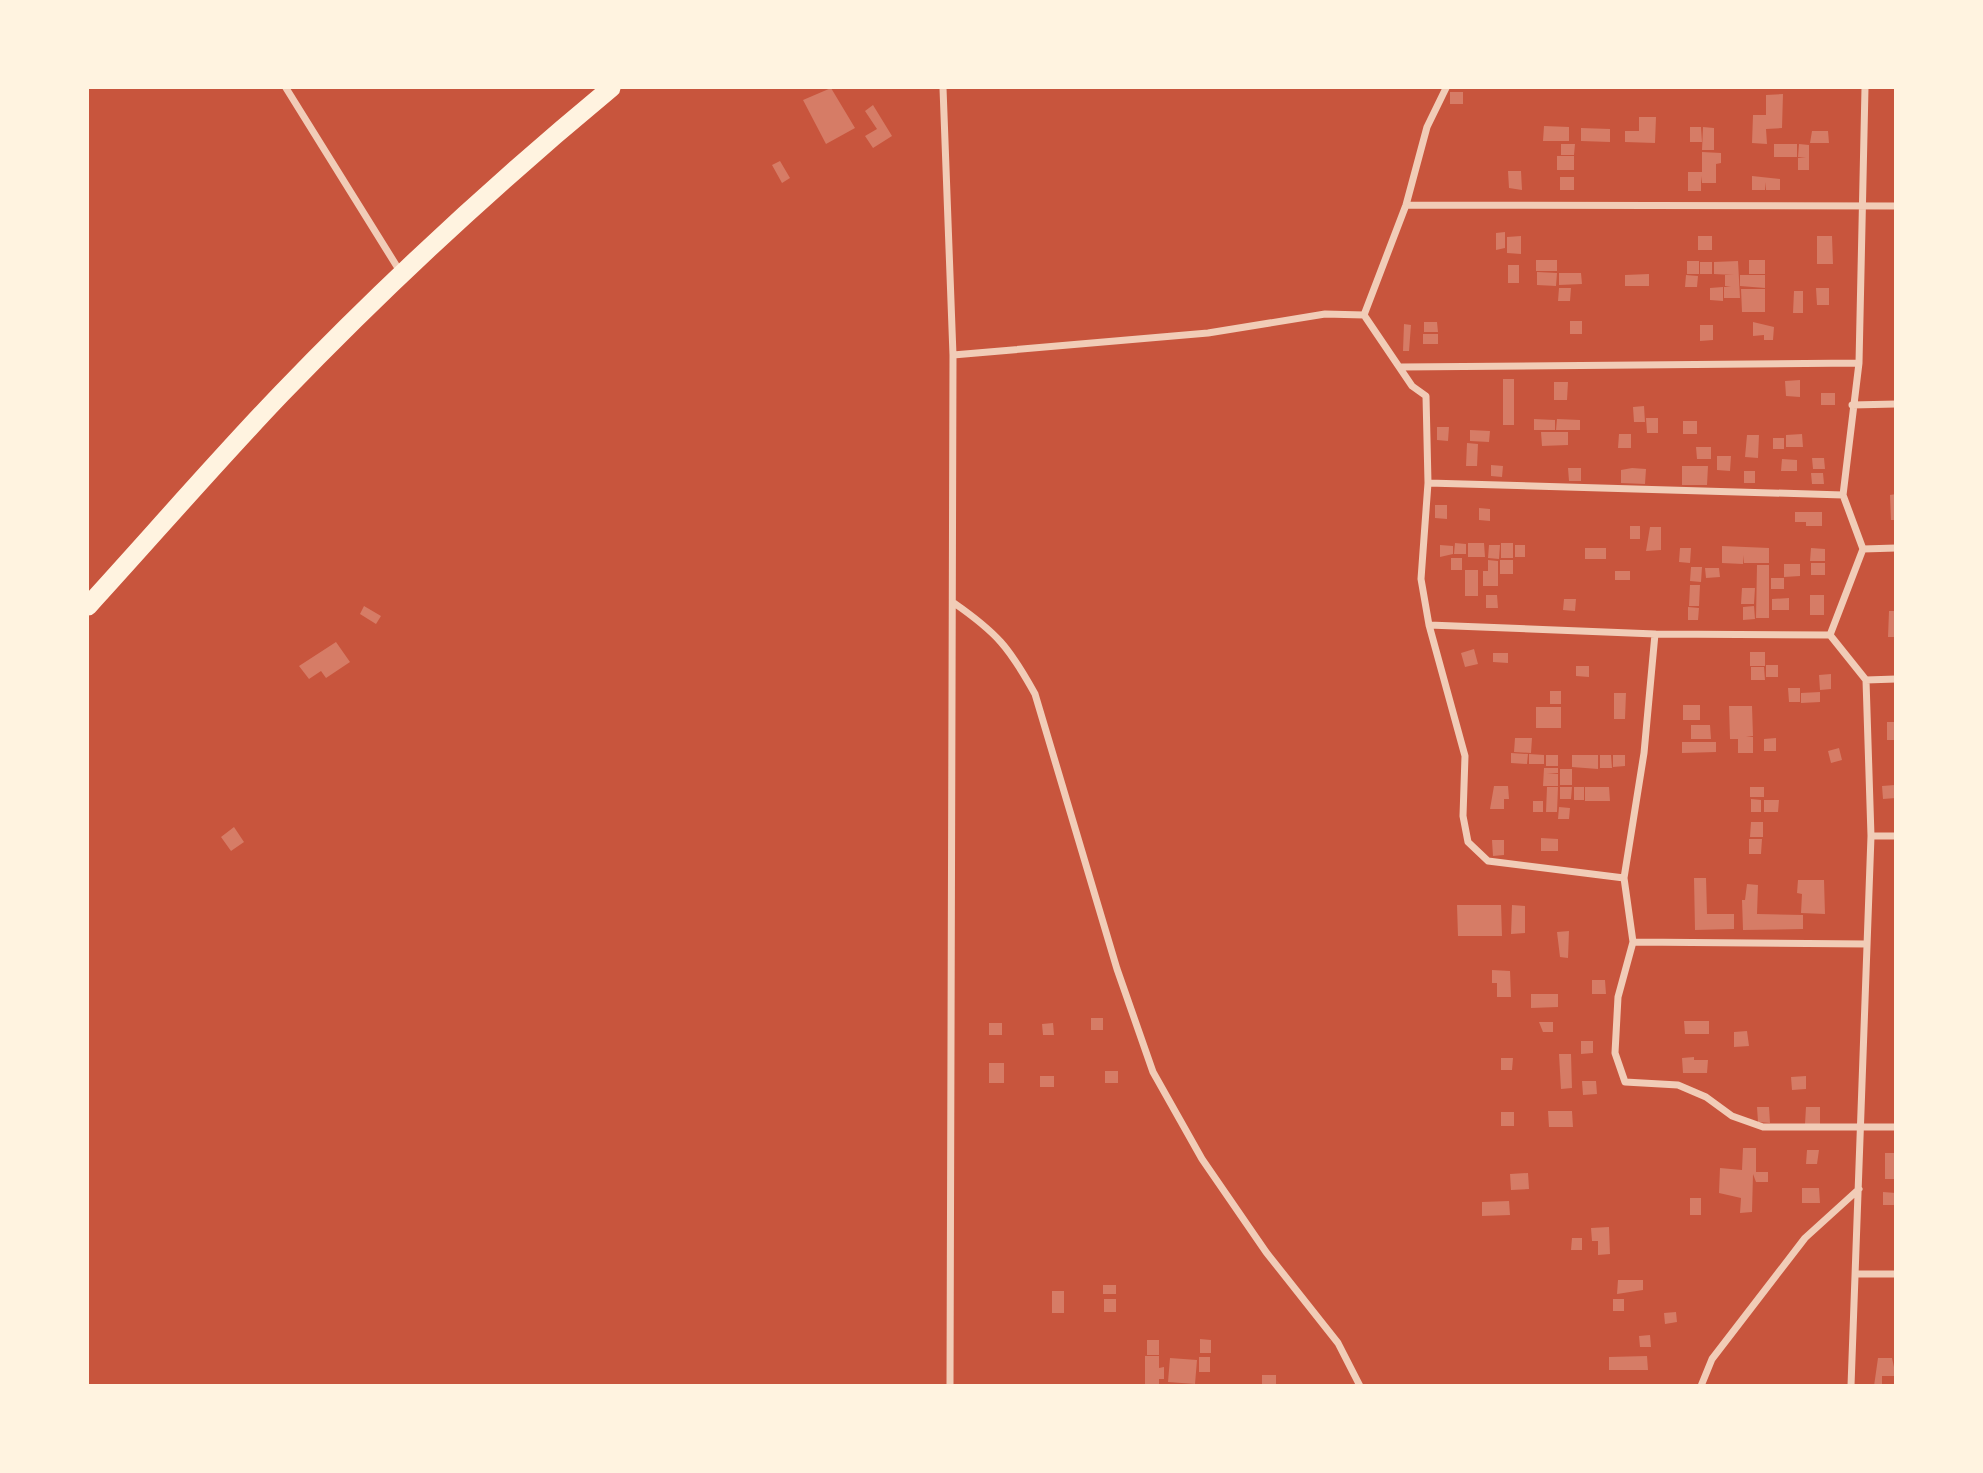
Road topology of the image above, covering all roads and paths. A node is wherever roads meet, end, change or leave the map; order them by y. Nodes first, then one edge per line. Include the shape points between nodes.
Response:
1 (286, 88) edge
2 (611, 88) edge
3 (943, 88) edge
4 (1446, 88) edge
5 (1865, 88) edge
6 (1406, 205) junction
7 (1865, 206) junction
8 (1895, 206) edge
9 (401, 274) junction
10 (1364, 315) junction
11 (953, 355) junction
12 (1859, 363) junction
13 (1401, 367) junction
14 (1895, 404) edge
15 (1852, 405) junction
16 (1428, 483) junction
17 (1843, 495) junction
18 (1895, 548) edge
19 (1863, 549) junction
20 (954, 603) junction
21 (88, 606) edge
22 (1429, 625) junction
23 (1655, 634) junction
24 (1830, 635) junction
25 (1895, 679) edge
26 (1866, 680) junction
27 (1871, 836) junction
28 (1895, 836) edge
29 (1624, 878) junction
30 (1633, 942) junction
31 (1867, 944) junction
32 (1861, 1126) junction
33 (1895, 1127) edge
34 (1859, 1189) junction
35 (1857, 1274) junction
36 (1895, 1274) edge
37 (950, 1385) edge
38 (1360, 1385) edge
39 (1701, 1385) edge
40 (1851, 1385) edge

1 - 9 street
2 - 9 highway via 482,197
3 - 11 street
4 - 6 street via 1427,127
5 - 7 street
6 - 7 street
6 - 10 street
7 - 8 street
7 - 12 street
9 - 21 highway via 280,395
10 - 11 street via 1325,314 1208,333
10 - 13 street
11 - 20 street
12 - 13 street
12 - 15 street
13 - 16 street via 1412,386 1426,396
14 - 15 street
15 - 17 street
16 - 17 street
16 - 22 street via 1421,579
17 - 19 street
18 - 19 street
19 - 24 street
20 - 37 street
20 - 38 street via 994,631 1035,694 1116,969 1153,1072 1202,1159 1266,1252 1338,1343
22 - 23 street
22 - 29 street via 1465,756 1463,816 1468,842 1488,861
23 - 24 street
23 - 29 street via 1644,753
24 - 26 street
25 - 26 street
26 - 27 street
27 - 28 street
27 - 31 street
29 - 30 street
30 - 31 street
30 - 32 street via 1618,997 1615,1053 1625,1082 1678,1085 1706,1097 1732,1116 1763,1127
31 - 32 street
32 - 33 street
32 - 34 street
34 - 35 street
34 - 39 street via 1805,1238 1712,1359
35 - 36 street
35 - 40 street

